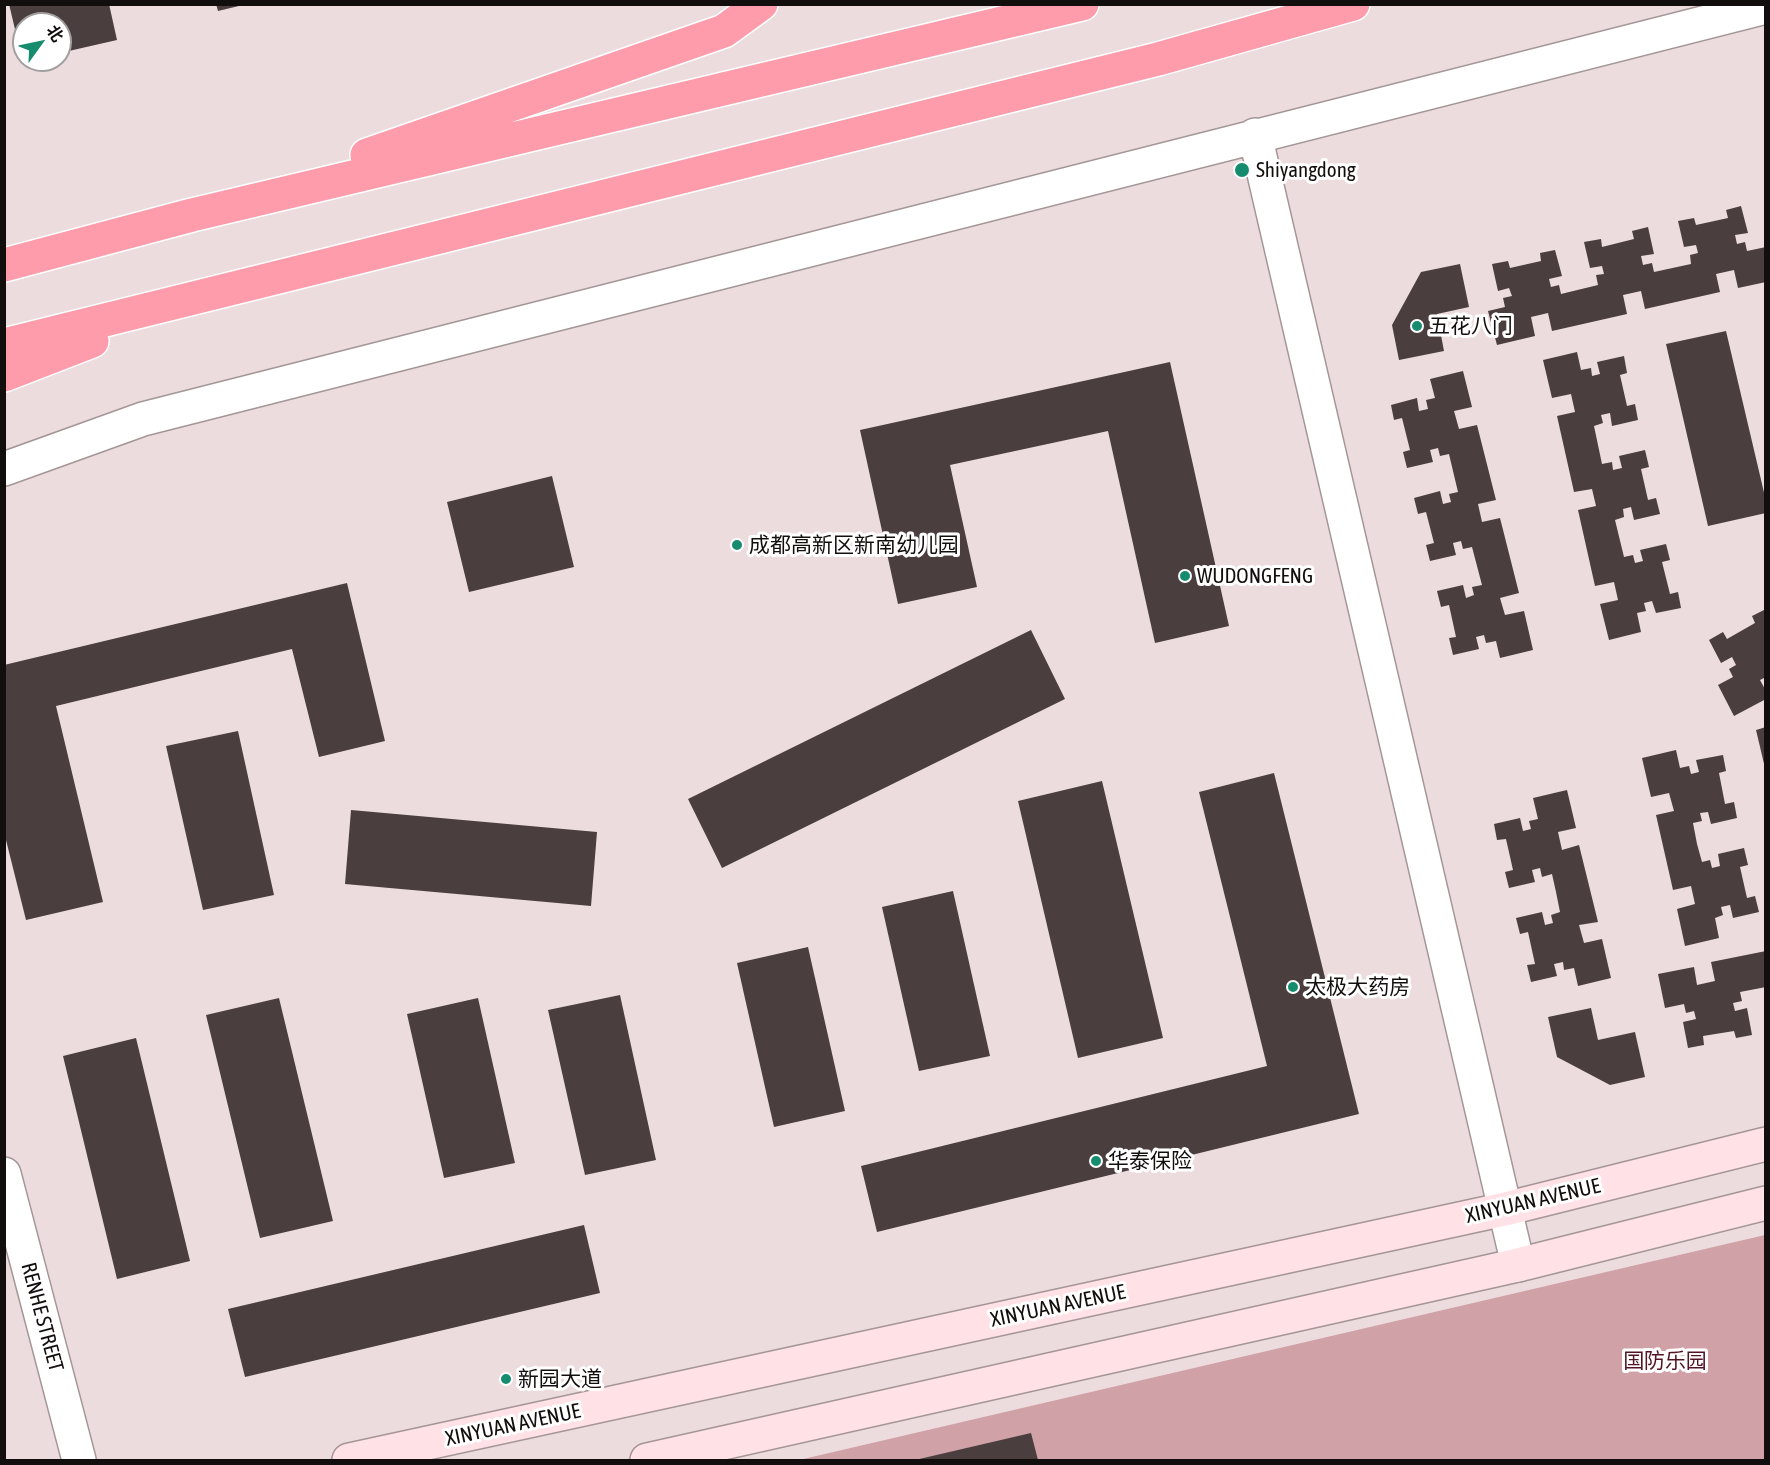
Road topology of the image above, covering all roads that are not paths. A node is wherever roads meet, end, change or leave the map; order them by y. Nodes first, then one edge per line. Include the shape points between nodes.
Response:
1 (761, 4) edge
2 (1082, 4) edge
3 (1353, 4) edge
4 (1766, 7) edge
5 (1255, 135) junction
6 (192, 215) junction
7 (4, 265) edge
8 (212, 295) junction
9 (4, 345) edge
10 (4, 375) edge
11 (4, 469) edge
12 (1766, 1144) edge
13 (4, 1174) edge
14 (1766, 1203) edge
15 (1504, 1209) junction
16 (1518, 1265) junction
17 (79, 1461) edge
18 (349, 1461) edge
19 (647, 1461) edge

1 - 6 highway via 724,32
2 - 6 highway
3 - 8 highway via 1158,59
4 - 5 street
5 - 11 street via 143,419
5 - 15 street
6 - 7 highway
8 - 9 highway
8 - 10 highway
12 - 15 street, XINYUAN AVENUE
13 - 17 street, RENHE STREET
14 - 16 street
15 - 16 street
15 - 18 street, XINYUAN AVENUE
16 - 19 street

